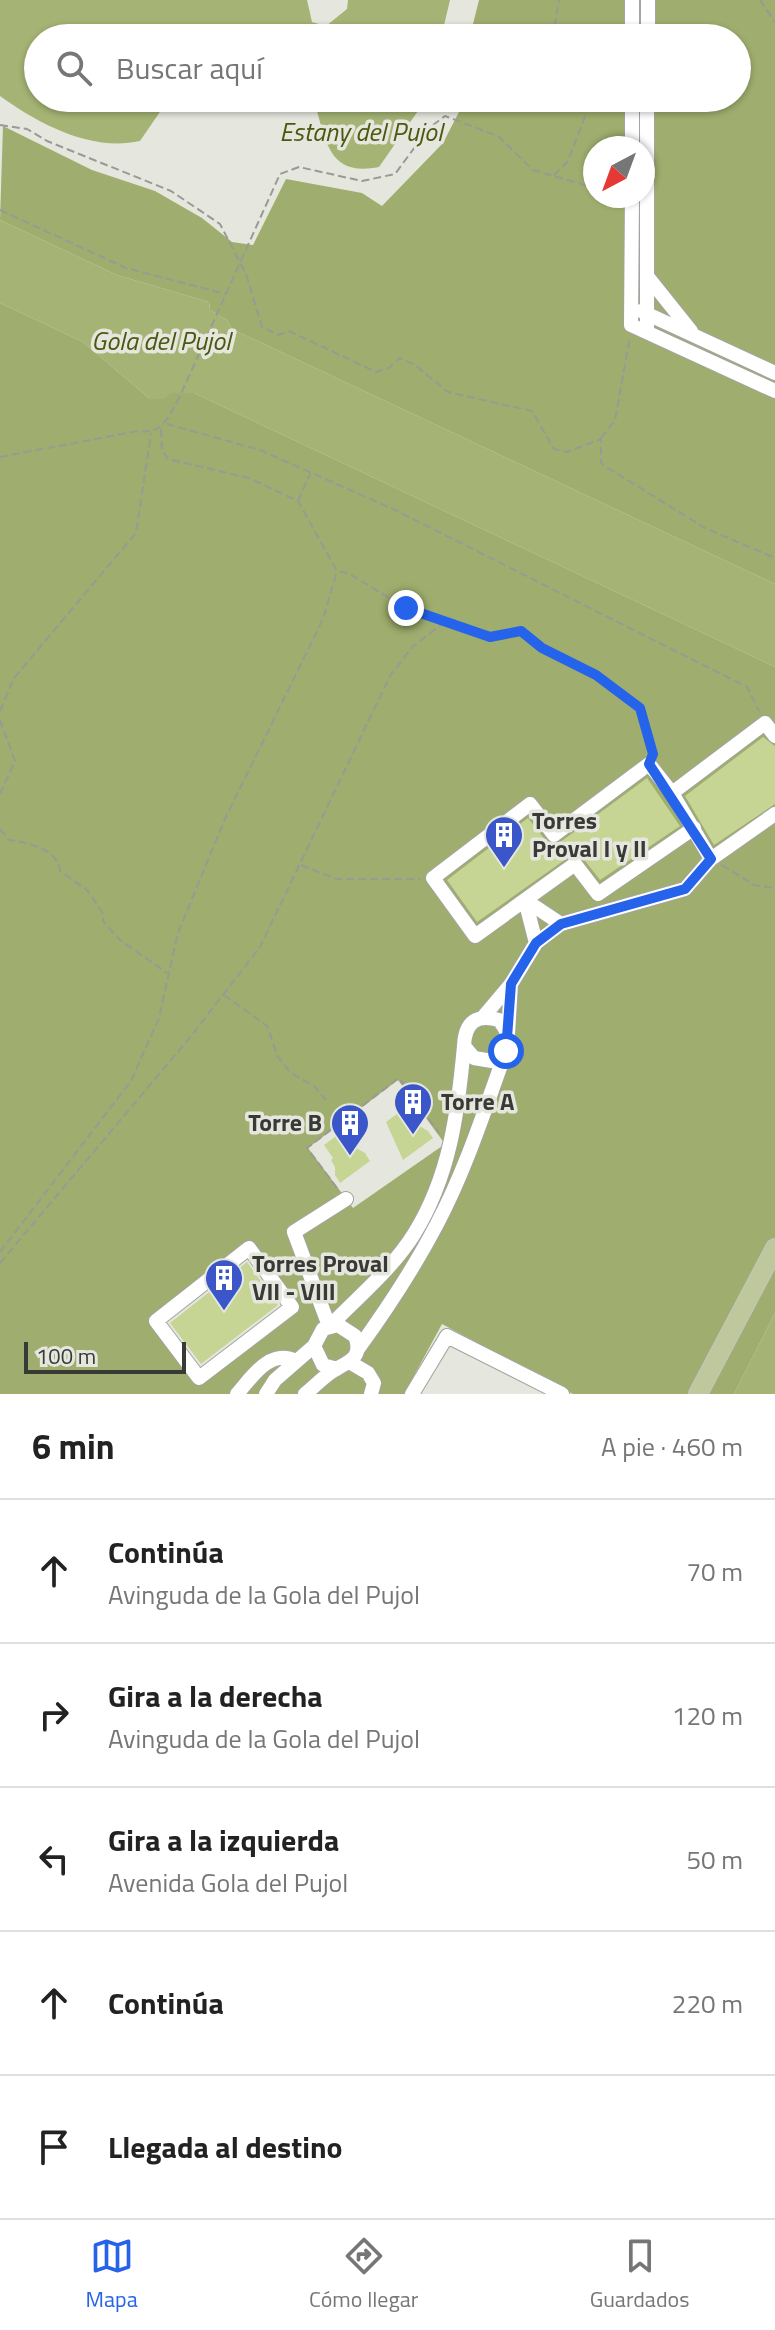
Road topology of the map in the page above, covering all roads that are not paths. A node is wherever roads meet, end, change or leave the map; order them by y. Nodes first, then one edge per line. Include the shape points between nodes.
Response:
1 (632, 0) edge
2 (648, 0) edge
3 (632, 24) edge
4 (648, 24) edge
5 (632, 112) edge
6 (647, 112) edge
7 (632, 136) edge
8 (632, 208) edge
9 (647, 276) junction
10 (631, 306) junction
11 (647, 313) junction
12 (647, 332) junction
13 (694, 335) junction
14 (775, 373) edge
15 (775, 391) edge
16 (775, 736) edge
17 (672, 793) junction
18 (775, 814) edge
19 (694, 828) junction
20 (711, 859) junction
21 (525, 900) junction
22 (561, 924) junction
23 (536, 943) junction
24 (511, 984) junction
25 (484, 1016) junction
26 (508, 1034) junction
27 (464, 1046) junction
28 (506, 1051) junction
29 (346, 1199) dead end
30 (775, 1248) edge
31 (330, 1325) junction
32 (245, 1345) junction
33 (314, 1346) junction
34 (358, 1349) junction
35 (266, 1361) junction
36 (296, 1361) junction
37 (344, 1366) junction
38 (237, 1394) edge
39 (266, 1394) edge
40 (305, 1394) edge
41 (371, 1394) edge
42 (412, 1394) edge
43 (562, 1394) edge
44 (698, 1394) edge

1 - 3 street
2 - 4 street
5 - 7 street
6 - 9 street
8 - 10 street
9 - 11 street
9 - 13 street
10 - 11 street
10 - 12 street via 631,325
11 - 12 street
11 - 13 street
12 - 15 street
13 - 14 street
16 - 17 street via 765,723
17 - 19 street
17 - 21 street via 649,764 554,835 530,804 433,878 475,936
18 - 20 street
19 - 20 street
19 - 21 street via 598,894 575,864
20 - 22 street via 685,889
21 - 22 street
21 - 23 street
22 - 23 street
23 - 24 street
24 - 25 street
24 - 26 street
25 - 26 street via 499,1020
25 - 27 street via 465,1030
26 - 28 street
27 - 28 street via 474,1058 492,1061
27 - 31 street via 451,1149 432,1199 413,1236
28 - 34 street via 438,1222
29 - 31 street via 294,1232
30 - 44 main road
31 - 33 street via 318,1333
31 - 34 street via 351,1330
32 - 32 street via 199,1378 156,1321 249,1248 292,1307
32 - 35 street
33 - 36 street
33 - 37 street via 323,1365
34 - 37 street
35 - 36 street
35 - 38 street
36 - 39 street
37 - 40 street
37 - 41 street via 368,1373 374,1383
42 - 43 street via 447,1336

